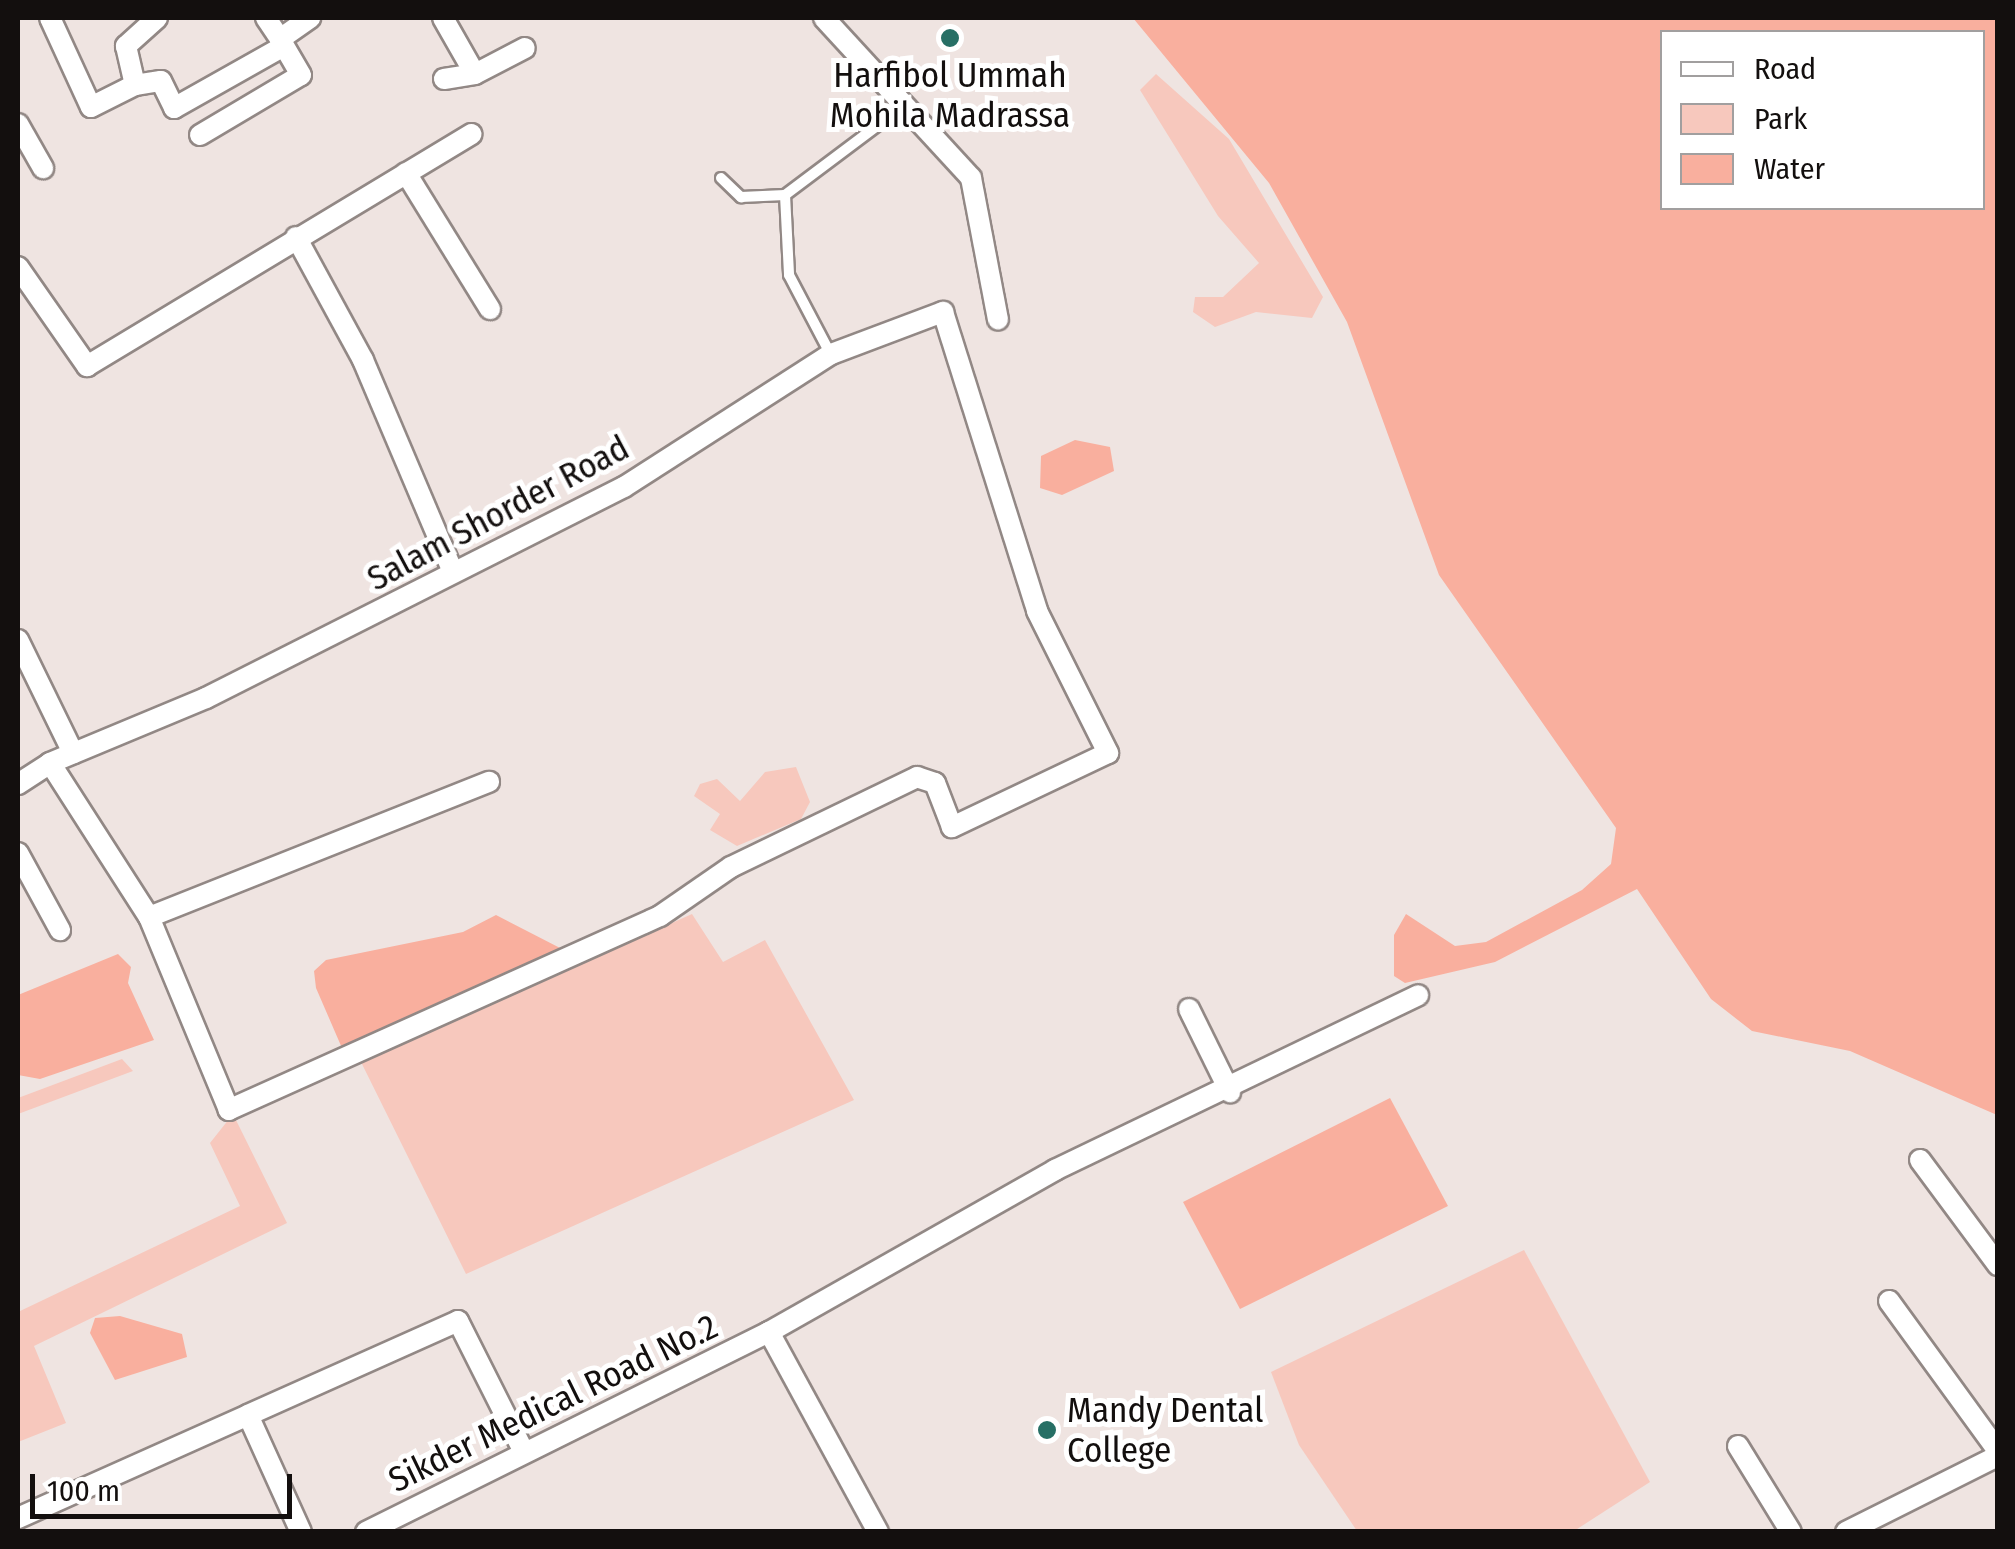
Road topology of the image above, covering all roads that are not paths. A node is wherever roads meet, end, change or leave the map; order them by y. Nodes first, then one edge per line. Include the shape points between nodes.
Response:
1 (50, 18) edge
2 (157, 18) edge
3 (266, 18) edge
4 (310, 18) edge
5 (443, 18) edge
6 (824, 18) edge
7 (282, 42) junction
8 (525, 48) dead end
9 (475, 74) junction
10 (444, 79) dead end
11 (136, 85) junction
12 (905, 105) junction
13 (18, 124) edge
14 (471, 134) dead end
15 (200, 135) dead end
16 (43, 168) dead end
17 (406, 173) junction
18 (721, 178) dead end
19 (785, 196) junction
20 (296, 236) junction
21 (18, 267) edge
22 (490, 309) dead end
23 (998, 319) dead end
24 (831, 354) junction
25 (452, 570) junction
26 (18, 640) edge
27 (72, 753) junction
28 (50, 763) junction
29 (490, 782) dead end
30 (18, 784) edge
31 (18, 853) edge
32 (149, 917) junction
33 (60, 930) dead end
34 (1418, 994) dead end
35 (1189, 1008) dead end
36 (1230, 1092) junction
37 (1920, 1160) dead end
38 (1998, 1265) edge
39 (1889, 1301) dead end
40 (769, 1332) junction
41 (248, 1415) junction
42 (1738, 1446) dead end
43 (524, 1452) junction
44 (1996, 1461) edge
45 (18, 1518) edge
46 (301, 1532) edge
47 (366, 1532) edge
48 (878, 1532) edge
49 (1791, 1532) edge
50 (1846, 1532) edge

1 - 11 street via 92,107
2 - 11 street via 126,46
3 - 7 street
4 - 7 street
5 - 9 street
6 - 12 street
7 - 11 street via 174,108 161,81
7 - 15 street via 301,75
8 - 9 street
9 - 10 street
12 - 19 lane
12 - 23 street via 972,178
13 - 16 street
14 - 17 street
17 - 20 street
17 - 22 street
18 - 19 lane via 740,197
19 - 24 lane via 789,275
20 - 21 street via 87,366
20 - 25 street via 363,360
24 - 25 street, Salam Shorder Road via 624,487
24 - 32 street, Salam Shorder Road via 943,312 1038,610 1108,753 952,827 935,782 917,778 732,867 660,916 229,1110
25 - 27 street, Salam Shorder Road via 206,698
26 - 27 street
27 - 28 street, Salam Shorder Road
28 - 30 street, Salam Shorder Road
28 - 32 street
29 - 32 street
31 - 33 street
34 - 36 street, Sikder Medical Road No.2
35 - 36 street
36 - 40 street, Sikder Medical Road No.2 via 1055,1170
37 - 38 street
39 - 44 street
40 - 43 street, Sikder Medical Road No.2
40 - 48 street
41 - 43 street via 458,1321
41 - 45 street
41 - 46 street
42 - 49 street
43 - 47 street, Sikder Medical Road No.2
44 - 50 street

